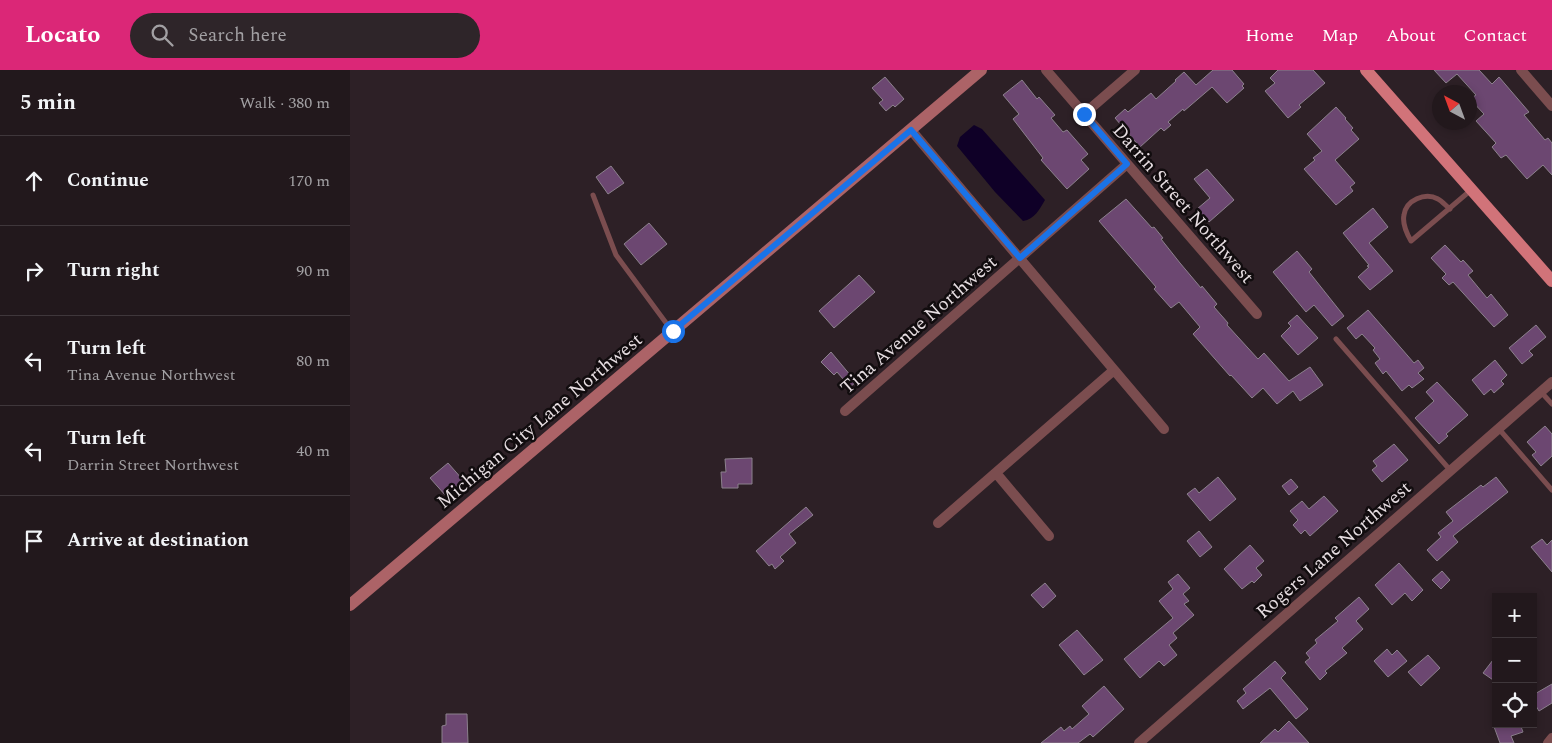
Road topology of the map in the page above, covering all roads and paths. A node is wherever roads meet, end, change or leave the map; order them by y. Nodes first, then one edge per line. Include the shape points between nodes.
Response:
1 (981, 70) edge
2 (1046, 70) edge
3 (1135, 70) edge
4 (1366, 70) edge
5 (1521, 70) edge
6 (1552, 106) edge
7 (1084, 114) junction
8 (911, 130) junction
9 (1127, 164) junction
10 (1472, 190) junction
11 (593, 195) dead end
12 (1450, 209) junction
13 (1020, 258) junction
14 (1552, 281) edge
15 (1257, 314) dead end
16 (673, 331) junction
17 (1336, 338) dead end
18 (1114, 370) junction
19 (1552, 382) edge
20 (1541, 391) junction
21 (1552, 404) edge
22 (845, 411) dead end
23 (1498, 428) junction
24 (1164, 429) dead end
25 (1450, 470) junction
26 (996, 473) junction
27 (1552, 490) edge
28 (938, 523) dead end
29 (1049, 536) dead end
30 (350, 605) edge
31 (1552, 738) edge
32 (1138, 743) edge
33 (1548, 743) edge

1 - 8 street, Michigan City Lane Northwest
2 - 7 street, Darrin Street Northwest
3 - 7 street
4 - 10 main road
5 - 6 street
7 - 9 street, Darrin Street Northwest
8 - 13 street
8 - 16 street, Michigan City Lane Northwest
9 - 13 street, Tina Avenue Northwest
9 - 15 street, Darrin Street Northwest
10 - 12 lane
10 - 14 main road
11 - 16 lane via 616,255
12 - 12 lane via 1431,225 1411,241 1405,230 1404,215 1415,200 1431,196
13 - 18 street
13 - 22 street, Tina Avenue Northwest
16 - 30 street, Michigan City Lane Northwest
17 - 25 lane
18 - 24 street
18 - 26 street
19 - 20 street, Rogers Lane Northwest
20 - 21 lane
20 - 23 street, Rogers Lane Northwest
23 - 25 street, Rogers Lane Northwest
23 - 27 lane
25 - 32 street, Rogers Lane Northwest
26 - 28 street
26 - 29 street
31 - 33 street

